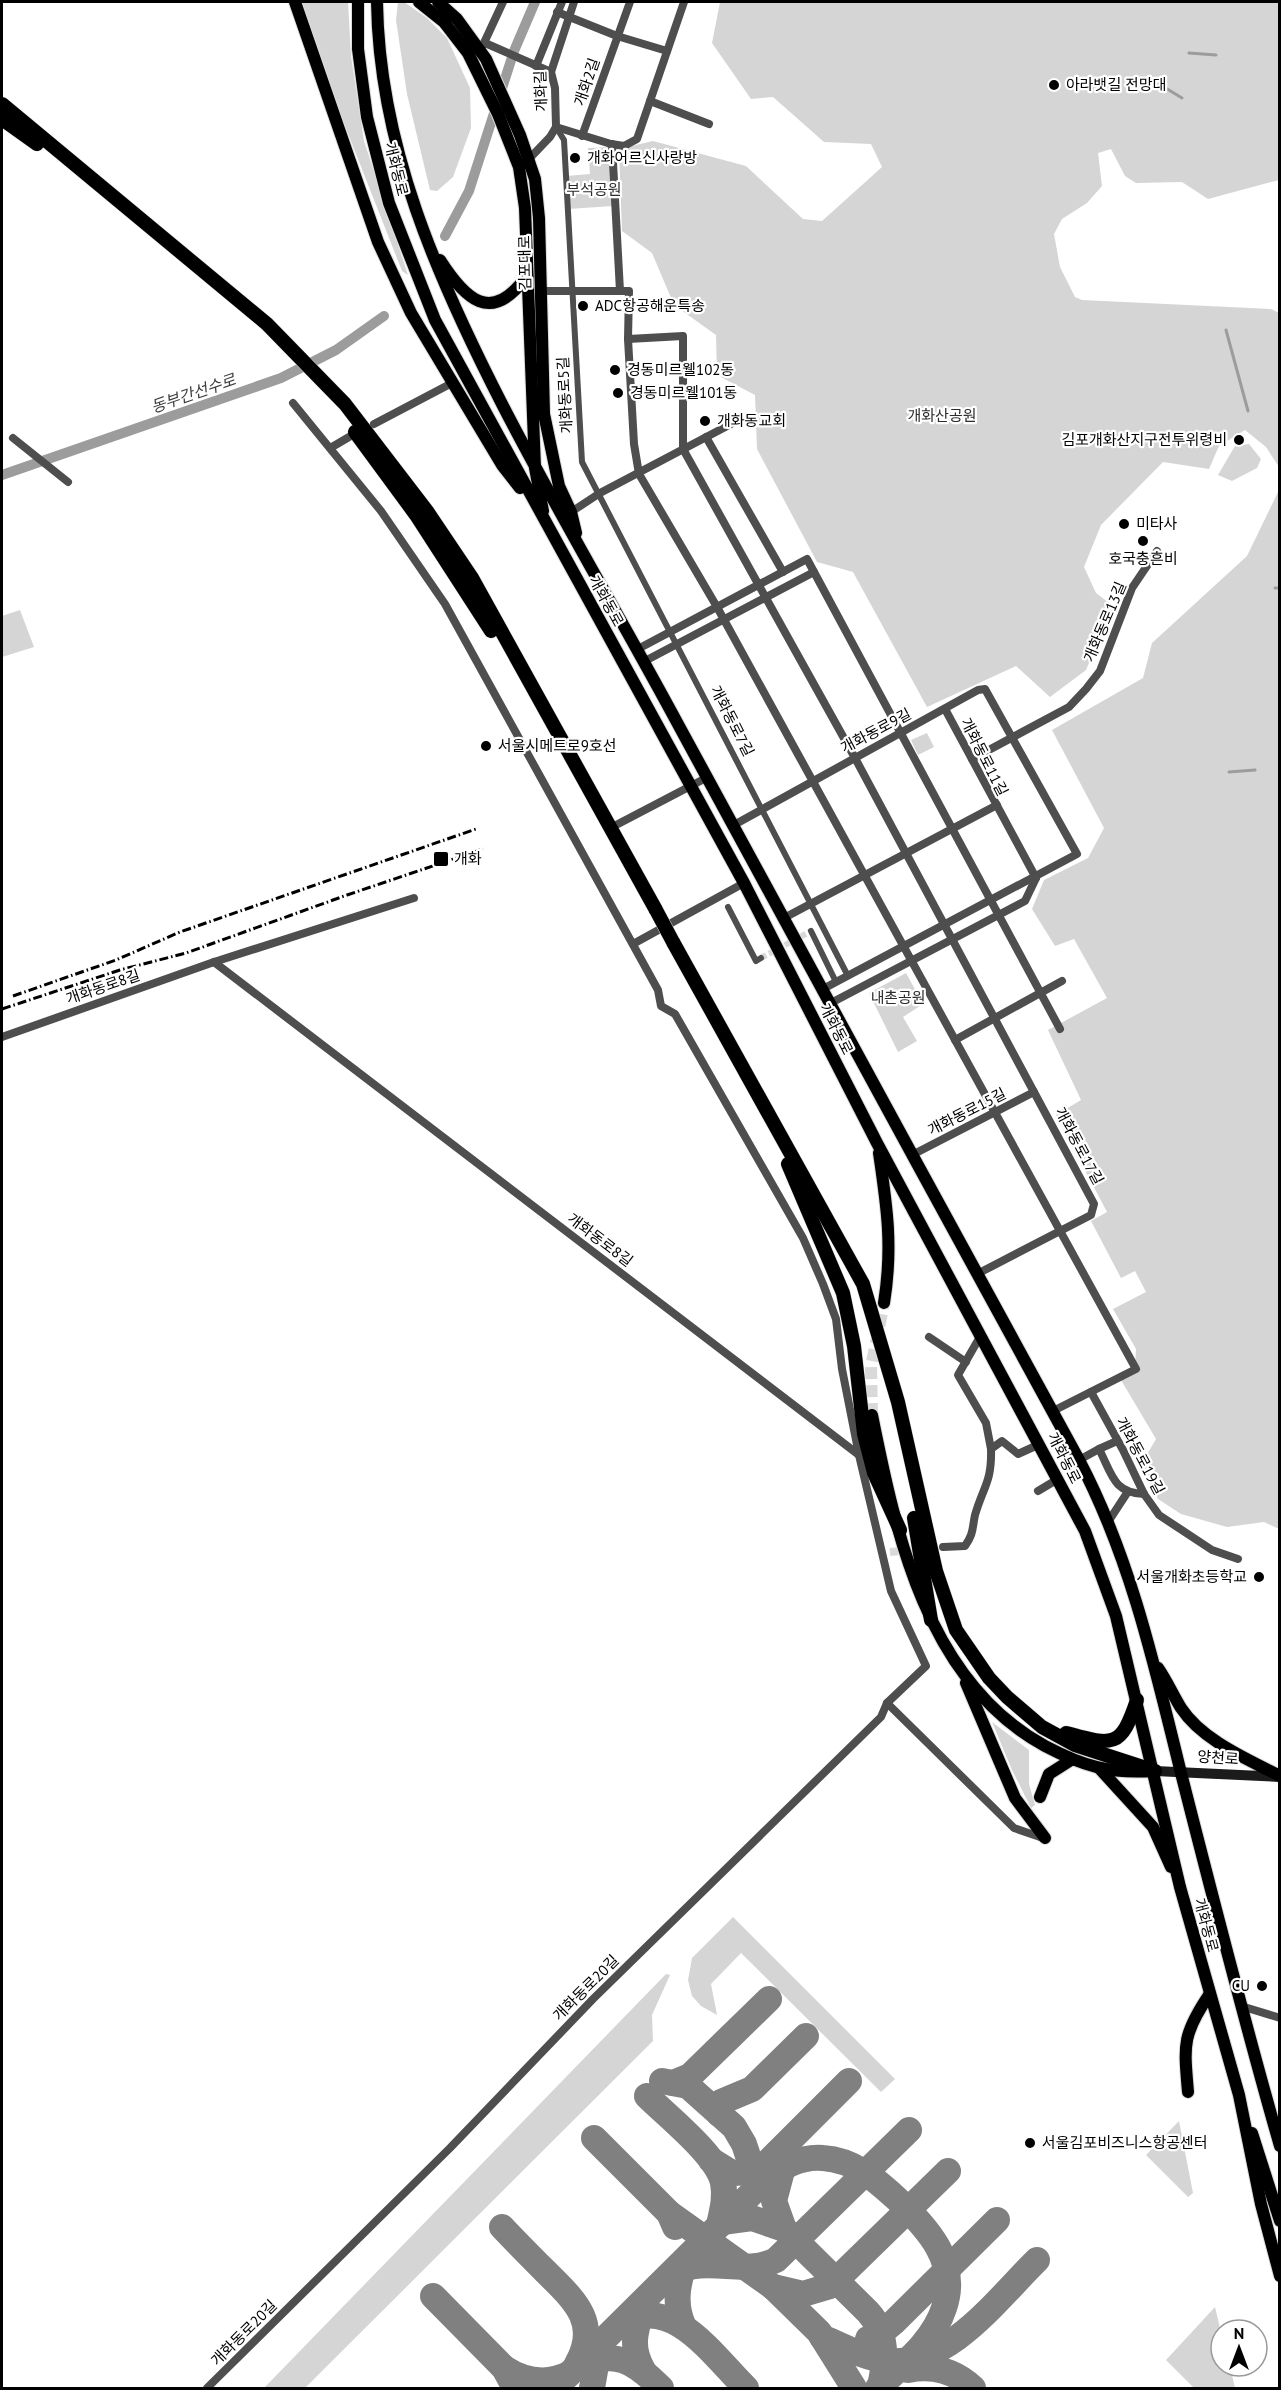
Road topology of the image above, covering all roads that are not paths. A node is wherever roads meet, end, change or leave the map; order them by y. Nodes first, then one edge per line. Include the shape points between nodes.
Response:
1 (295, 2) edge
2 (358, 2) edge
3 (377, 2) edge
4 (419, 2) edge
5 (438, 2) edge
6 (503, 2) edge
7 (562, 2) edge
8 (574, 2) edge
9 (630, 2) edge
10 (684, 2) edge
11 (558, 12) junction
12 (568, 18) junction
13 (617, 36) junction
14 (486, 49) junction
15 (667, 51) junction
16 (536, 66) junction
17 (551, 72) junction
18 (650, 101) junction
19 (2, 104) edge
20 (2, 119) edge
21 (709, 124) dead end
22 (556, 127) junction
23 (582, 136) junction
24 (612, 144) junction
25 (524, 164) junction
26 (423, 233) junction
27 (526, 277) junction
28 (541, 291) junction
29 (572, 291) junction
30 (620, 291) junction
31 (263, 326) junction
32 (628, 339) junction
33 (452, 383) junction
34 (293, 403) dead end
35 (374, 424) dead end
36 (731, 424) dead end
37 (349, 437) dead end
38 (706, 437) junction
39 (17, 441) dead end
40 (332, 447) junction
41 (683, 449) junction
42 (535, 468) junction
43 (639, 474) junction
44 (68, 482) dead end
45 (600, 493) junction
46 (571, 512) junction
47 (544, 521) junction
48 (579, 546) junction
49 (1157, 551) dead end
50 (783, 572) junction
51 (814, 572) junction
52 (758, 585) junction
53 (765, 598) junction
54 (717, 607) junction
55 (723, 620) junction
56 (672, 631) junction
57 (678, 644) junction
58 (636, 650) junction
59 (643, 662) junction
60 (945, 709) junction
61 (653, 714) junction
62 (680, 727) junction
63 (900, 733) junction
64 (1014, 738) junction
65 (855, 758) junction
66 (972, 759) junction
67 (706, 778) junction
68 (812, 780) junction
69 (691, 785) junction
70 (997, 805) junction
71 (761, 809) junction
72 (618, 824) dead end
73 (732, 826) junction
74 (952, 829) junction
75 (906, 853) junction
76 (864, 875) junction
77 (1036, 878) junction
78 (744, 883) junction
79 (414, 898) dead end
80 (991, 901) junction
81 (810, 904) junction
82 (728, 907) dead end
83 (998, 915) junction
84 (782, 919) junction
85 (945, 926) junction
86 (811, 931) dead end
87 (952, 939) junction
88 (633, 944) junction
89 (670, 944) junction
90 (904, 947) junction
91 (761, 958) dead end
92 (911, 961) junction
93 (214, 962) junction
94 (848, 975) junction
95 (1062, 981) dead end
96 (836, 982) junction
97 (821, 990) junction
98 (1040, 993) junction
99 (829, 1004) junction
100 (994, 1018) junction
101 (1060, 1029) dead end
102 (2, 1037) edge
103 (954, 1040) junction
104 (1034, 1092) junction
105 (995, 1113) junction
106 (877, 1143) junction
107 (912, 1155) junction
108 (788, 1164) junction
109 (1059, 1230) junction
110 (977, 1274) junction
111 (884, 1302) tunnel mouth
112 (981, 1334) junction
113 (929, 1337) dead end
114 (966, 1362) junction
115 (1091, 1392) junction
116 (1053, 1411) junction
117 (872, 1415) tunnel mouth
118 (1117, 1441) junction
119 (1040, 1444) junction
120 (992, 1449) junction
121 (1099, 1449) junction
122 (859, 1455) junction
123 (1079, 1460) junction
124 (1058, 1479) junction
125 (1038, 1491) dead end
126 (1128, 1493) junction
127 (1144, 1494) junction
128 (1108, 1522) junction
129 (900, 1530) junction
130 (943, 1547) dead end
131 (1238, 1559) dead end
132 (931, 1620) junction
133 (1153, 1660) junction
134 (962, 1673) junction
135 (1137, 1700) junction
136 (887, 1703) junction
137 (1042, 1727) junction
138 (1071, 1760) junction
139 (1100, 1769) junction
140 (1181, 1770) junction
141 (1155, 1771) junction
142 (1280, 1776) edge
143 (1040, 1797) dead end
144 (1045, 1838) joint
145 (1180, 1887) junction
146 (1209, 1995) junction
147 (1241, 2006) junction
148 (1280, 2018) edge
149 (1188, 2092) dead end
150 (1239, 2095) junction
151 (1279, 2146) edge
152 (1280, 2222) edge
153 (1280, 2276) edge
154 (207, 2388) edge

1 - 33 main road via 378,242 411,313
2 - 47 main road, 개화동로 via 358,49 367,117 389,204 435,320
3 - 26 main road, 개화동로 via 377,48 388,115 400,168
4 - 25 main road, 김포대로 via 456,36 482,79 514,154
5 - 14 main road, 김포대로
6 - 14 street
7 - 11 street, 개화길
8 - 12 street, 개화길
9 - 13 street, 개화2길
10 - 15 street
11 - 12 street
11 - 16 street, 개화길
12 - 13 street
12 - 17 street, 개화길
13 - 15 street
13 - 23 street, 개화2길
14 - 16 street
14 - 25 main road, 김포대로 via 520,135
15 - 18 street
16 - 17 street
17 - 22 street, 개화길
18 - 21 street
18 - 24 street via 637,139 624,146
19 - 31 highway
20 - 31 highway
22 - 23 street
22 - 25 street, 개화길
22 - 29 street, 개화동로5길 via 564,140
23 - 24 street
24 - 30 street
25 - 27 main road, 김포대로
25 - 28 main road, 김포대로 via 538,199
26 - 27 main road via 465,295 489,303 509,298
26 - 42 main road, 개화동로 via 459,321
27 - 42 main road, 김포대로
28 - 29 street
28 - 46 main road, 김포대로 via 544,414 559,486
29 - 30 street
29 - 45 street, 개화동로5길 via 582,462
30 - 32 street via 629,291
31 - 89 highway, bridge via 340,405 428,511 472,578
32 - 41 street via 683,336
32 - 43 street
33 - 35 street
33 - 47 main road via 502,465
34 - 40 street
36 - 38 street
37 - 40 street
38 - 41 street
38 - 50 street
39 - 44 street
40 - 88 street via 445,604
41 - 43 street
41 - 52 street
42 - 47 main road, 김포대로
42 - 48 main road, 개화동로
43 - 45 street
43 - 54 street
45 - 46 street
45 - 56 street, 개화동로7길
46 - 48 main road, 김포대로
47 - 61 main road, 개화동로
48 - 58 main road, 개화동로
49 - 64 street, 개화동로13길 via 1132,588 1100,671 1069,707
50 - 51 street via 807,559
50 - 52 street
51 - 53 street
51 - 63 street
52 - 53 street
52 - 54 street
53 - 55 street
53 - 65 street
54 - 55 street
54 - 56 street
55 - 57 street
55 - 68 street
56 - 57 street, 개화동로7길
56 - 58 street
57 - 59 street
57 - 71 street, 개화동로7길
58 - 59 main road, 개화동로
59 - 62 main road, 개화동로
60 - 63 street, 개화동로9길
60 - 64 street, 개화동로9길 via 985,689
60 - 66 street, 개화동로11길
61 - 62 main road via 662,714 675,732
61 - 69 main road, 개화동로
62 - 67 main road, 개화동로
63 - 65 street, 개화동로9길
63 - 74 street
64 - 66 street, 개화동로13길
64 - 77 street via 1077,854
65 - 68 street, 개화동로9길
65 - 75 street
66 - 70 street, 개화동로11길
67 - 69 street
67 - 73 main road, 개화동로
68 - 71 street, 개화동로9길
68 - 76 street
69 - 72 street
69 - 78 main road, 개화동로
70 - 74 street, 개화동로11길
70 - 77 street
71 - 73 street, 개화동로9길
71 - 81 street
73 - 84 main road, 개화동로
74 - 75 street, 개화동로11길
74 - 80 street
75 - 76 street, 개화동로11길
75 - 85 street
76 - 81 street, 개화동로11길
76 - 90 street
77 - 80 street
77 - 83 street via 1025,901
78 - 88 street
78 - 106 main road, 개화동로
79 - 93 street, 개화동로8길
80 - 83 street
80 - 85 street
81 - 84 street, 개화동로11길
81 - 94 street
82 - 91 street via 756,960
83 - 87 street
83 - 98 street
84 - 97 main road, 개화동로
85 - 87 street
85 - 90 street
86 - 96 street
87 - 92 street
87 - 100 street
88 - 122 street via 658,990 661,1006 675,1014 803,1238 836,1319
89 - 108 highway
89 - 137 highway via 863,1284 898,1402 936,1571 956,1630 989,1678
90 - 92 street
90 - 94 street
92 - 99 street
92 - 103 street
93 - 102 street, 개화동로8길
93 - 122 street, 개화동로8길
94 - 96 street
95 - 98 street
96 - 97 street
97 - 99 main road, 개화동로
98 - 100 street
98 - 101 street
99 - 107 main road, 개화동로
100 - 103 street
100 - 104 street
103 - 105 street
104 - 105 street, 개화동로15길
104 - 109 street, 개화동로17길 via 1094,1204 1091,1215
105 - 107 street, 개화동로15길
105 - 109 street
106 - 111 main road via 890,1227
106 - 112 main road, 개화동로
107 - 110 main road, 개화동로
108 - 129 highway via 843,1293 854,1346 864,1434 874,1473
108 - 132 highway via 853,1286 872,1336 919,1538
109 - 110 street, 개화동로17길
109 - 115 street via 1136,1369
110 - 116 main road, 개화동로
112 - 114 street
112 - 119 main road, 개화동로
113 - 114 street
114 - 120 street via 958,1375 986,1423
115 - 116 street
115 - 118 street, 개화동로19길
116 - 123 main road, 개화동로
117 - 129 main road
118 - 121 street, 개화동로
118 - 127 street, 개화동로19길
119 - 120 street via 1018,1454 1002,1441
119 - 124 main road, 개화동로
120 - 130 street via 992,1472 975,1515 974,1533 965,1546
121 - 123 street, 개화동로
121 - 126 street via 1119,1488
122 - 136 street, 개화동로20길 via 886,1553 891,1591 926,1666
123 - 128 main road, 개화동로
124 - 125 street
124 - 135 main road, 개화동로 via 1085,1531 1116,1616
126 - 127 street
126 - 128 street
127 - 131 street, 개화동로19길 via 1159,1515 1176,1528 1212,1550
128 - 133 main road, 개화동로 via 1141,1611
129 - 132 main road
132 - 134 main road
133 - 140 main road, 개화동로
133 - 142 main road via 1182,1709 1199,1728
134 - 138 main road via 1006,1721
134 - 144 main road via 1010,1788
135 - 137 highway via 1127,1730 1110,1741
135 - 141 main road, 개화동로
136 - 144 street via 1014,1828
136 - 154 street, 개화동로20길 via 881,1717 602,1990 450,2148
137 - 141 highway via 1075,1745
138 - 139 main road
138 - 143 main road via 1048,1774
139 - 141 main road via 1122,1773
139 - 145 main road via 1153,1827
140 - 141 main road, 양천로
140 - 142 main road, 양천로
140 - 147 main road, 개화동로
141 - 145 main road, 개화동로
145 - 146 main road, 개화동로
146 - 149 main road via 1186,2039
146 - 150 main road, 개화동로
147 - 148 street
147 - 151 main road, 개화동로
150 - 152 main road, 개화동로
150 - 153 main road, 개화동로

